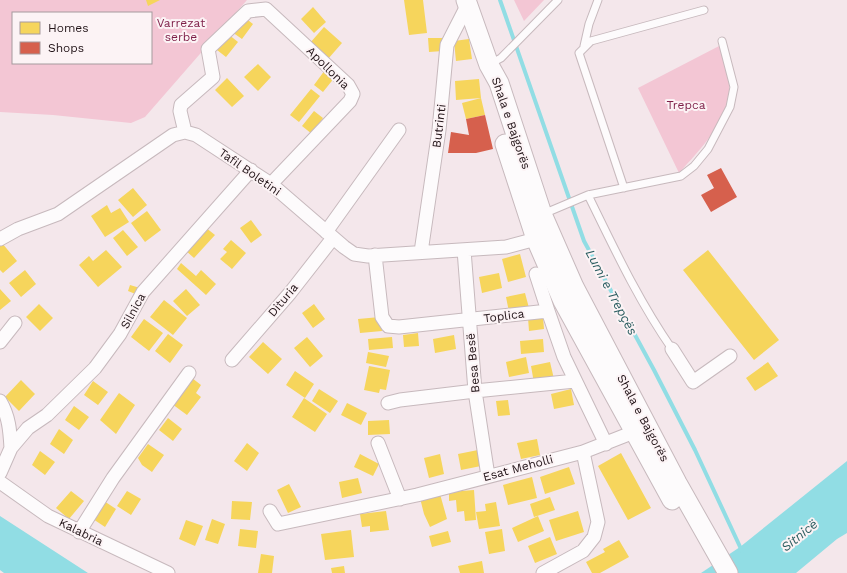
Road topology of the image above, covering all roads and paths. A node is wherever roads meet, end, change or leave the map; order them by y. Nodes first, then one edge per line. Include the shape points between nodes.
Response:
1 (558, 0) edge
2 (598, 0) edge
3 (467, 2) edge
4 (704, 10) dead end
5 (722, 41) dead end
6 (584, 46) junction
7 (495, 62) junction
8 (399, 130) dead end
9 (185, 132) junction
10 (251, 170) junction
11 (271, 184) junction
12 (624, 188) junction
13 (588, 195) junction
14 (543, 214) junction
15 (330, 235) junction
16 (0, 239) edge
17 (536, 239) junction
18 (464, 250) junction
19 (421, 252) junction
20 (375, 255) junction
21 (536, 274) dead end
22 (548, 311) junction
23 (470, 320) junction
24 (14, 323) dead end
25 (0, 342) edge
26 (672, 349) joint
27 (730, 356) dead end
28 (232, 360) dead end
29 (190, 372) dead end
30 (574, 381) junction
31 (475, 391) junction
32 (0, 402) edge
33 (388, 403) dead end
34 (634, 432) junction
35 (378, 443) dead end
36 (606, 444) junction
37 (11, 448) junction
38 (583, 452) junction
39 (0, 473) edge
40 (488, 476) junction
41 (0, 482) edge
42 (671, 487) junction
43 (400, 499) junction
44 (270, 511) dead end
45 (79, 532) junction
46 (168, 573) edge
47 (543, 573) edge
48 (713, 573) edge
49 (728, 573) edge

1 - 7 lane
2 - 6 lane
3 - 7 main road, Shala e Bajgorës
3 - 19 street, Butrinti via 447,45 439,130
4 - 6 lane via 591,41
5 - 12 lane via 734,87 730,107 708,148 694,166 681,176
6 - 12 lane via 579,53
7 - 14 main road, Shala e Bajgorës via 499,83
8 - 15 street, Dituria
9 - 10 street, Tafil Boletini via 196,136
9 - 11 street, Apollonia via 181,105 213,77 208,49 248,10 266,9 348,85 352,94 350,101
9 - 16 street via 173,135 58,214 18,229
10 - 11 street, Tafil Boletini
10 - 37 street, Silnica via 143,292 120,334 95,368 47,415 28,428
11 - 15 street, Tafil Boletini
12 - 13 lane
13 - 14 lane
13 - 26 lane via 628,277
14 - 17 main road, Shala e Bajgorës
14 - 42 main road, Shala e Bajgorës via 574,287
15 - 20 street, Tafil Boletini via 354,254
15 - 28 street, Dituria via 290,293
17 - 18 street, Tafil Boletini via 506,247
17 - 34 main road, Shala e Bajgorës via 563,301
18 - 19 street, Tafil Boletini
18 - 23 street, Besa Besë
19 - 20 street, Tafil Boletini
20 - 23 street, Toplica via 382,318 388,326
21 - 22 street
22 - 23 street, Toplica
22 - 30 street
23 - 31 street, Besa Besë
24 - 25 street
26 - 27 street via 693,382
29 - 45 street via 113,478
30 - 31 street
30 - 36 street
31 - 33 street
31 - 40 street, Besa Besë
32 - 37 street, Silnica via 10,425
34 - 36 street, Esat Meholli
34 - 42 main road, Shala e Bajgorës
35 - 43 street
36 - 38 street, Esat Meholli
37 - 39 street, Silnica
38 - 40 street, Esat Meholli
38 - 47 street via 598,522 594,537 583,551
40 - 43 street, Esat Meholli
41 - 45 street, Kalabria via 48,516
42 - 48 main road, Shala e Bajgorës
42 - 49 main road, Shala e Bajgorës
43 - 44 street, Esat Meholli via 278,524
45 - 46 street, Kalabria

